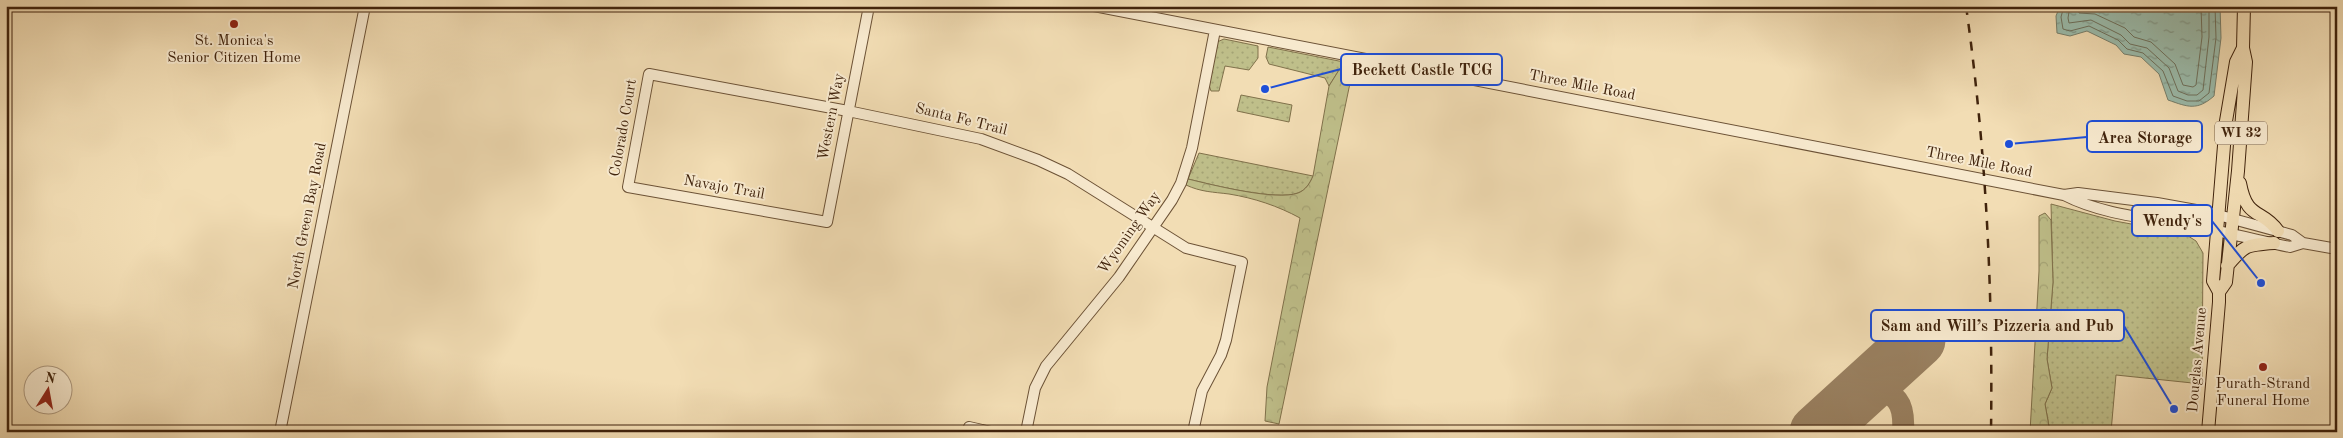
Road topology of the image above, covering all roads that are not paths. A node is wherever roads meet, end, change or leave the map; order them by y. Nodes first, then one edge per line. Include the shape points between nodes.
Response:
1 (365, 6) edge
2 (869, 6) edge
3 (1094, 6) edge
4 (2244, 6) edge
5 (1215, 30) junction
6 (2242, 48) junction
7 (649, 74) joint
8 (848, 110) junction
9 (2238, 171) junction
10 (628, 187) joint
11 (2064, 195) junction
12 (2212, 213) junction
13 (2232, 219) junction
14 (814, 220) joint
15 (1153, 228) junction
16 (2216, 231) junction
17 (2231, 234) junction
18 (2276, 237) junction
19 (2337, 249) edge
20 (2227, 266) junction
21 (2219, 292) junction
22 (969, 427) dead end
23 (280, 432) edge
24 (991, 432) edge
25 (1026, 432) edge
26 (1193, 432) edge
27 (2208, 432) edge

1 - 23 street, North Green Bay Road
2 - 8 street, Western Way
3 - 5 street, Three Mile Road
4 - 6 main road, Douglas Avenue / WI 32
5 - 11 street, Three Mile Road
5 - 15 street, Wyoming Way via 1187,166 1172,200
6 - 9 main road, Douglas Avenue / WI 32 via 2246,62
6 - 12 main road, Douglas Avenue / WI 32 via 2236,62
7 - 8 street, Santa Fe Trail
7 - 10 street, Colorado Court
8 - 14 street, Western Way via 826,222
8 - 15 street, Santa Fe Trail via 952,131 1010,148 1095,189
9 - 13 main road, Douglas Avenue / WI 32
9 - 18 main road via 2244,201 2255,214 2272,222
10 - 14 street, Navajo Trail
11 - 12 street, Three Mile Road via 2088,194
11 - 16 street, Three Mile Road via 2118,214
12 - 13 street, Three Mile Road
12 - 16 main road, Douglas Avenue / WI 32
13 - 17 main road, Douglas Avenue / WI 32
13 - 18 street, Three Mile Road
15 - 25 street, Wyoming Way via 1119,277 1043,372 1035,388
15 - 26 street, Santa Fe Trail via 1186,248 1242,262 1226,340 1202,391
16 - 17 street, Three Mile Road
16 - 21 main road, Douglas Avenue / WI 32 via 2213,281
17 - 18 street, Three Mile Road
17 - 20 main road, Douglas Avenue / WI 32
18 - 19 street via 2290,247 2303,242
18 - 20 main road via 2240,250
20 - 21 main road, Douglas Avenue / WI 32 via 2226,282
21 - 27 main road, Douglas Avenue / WI 32
22 - 24 street

